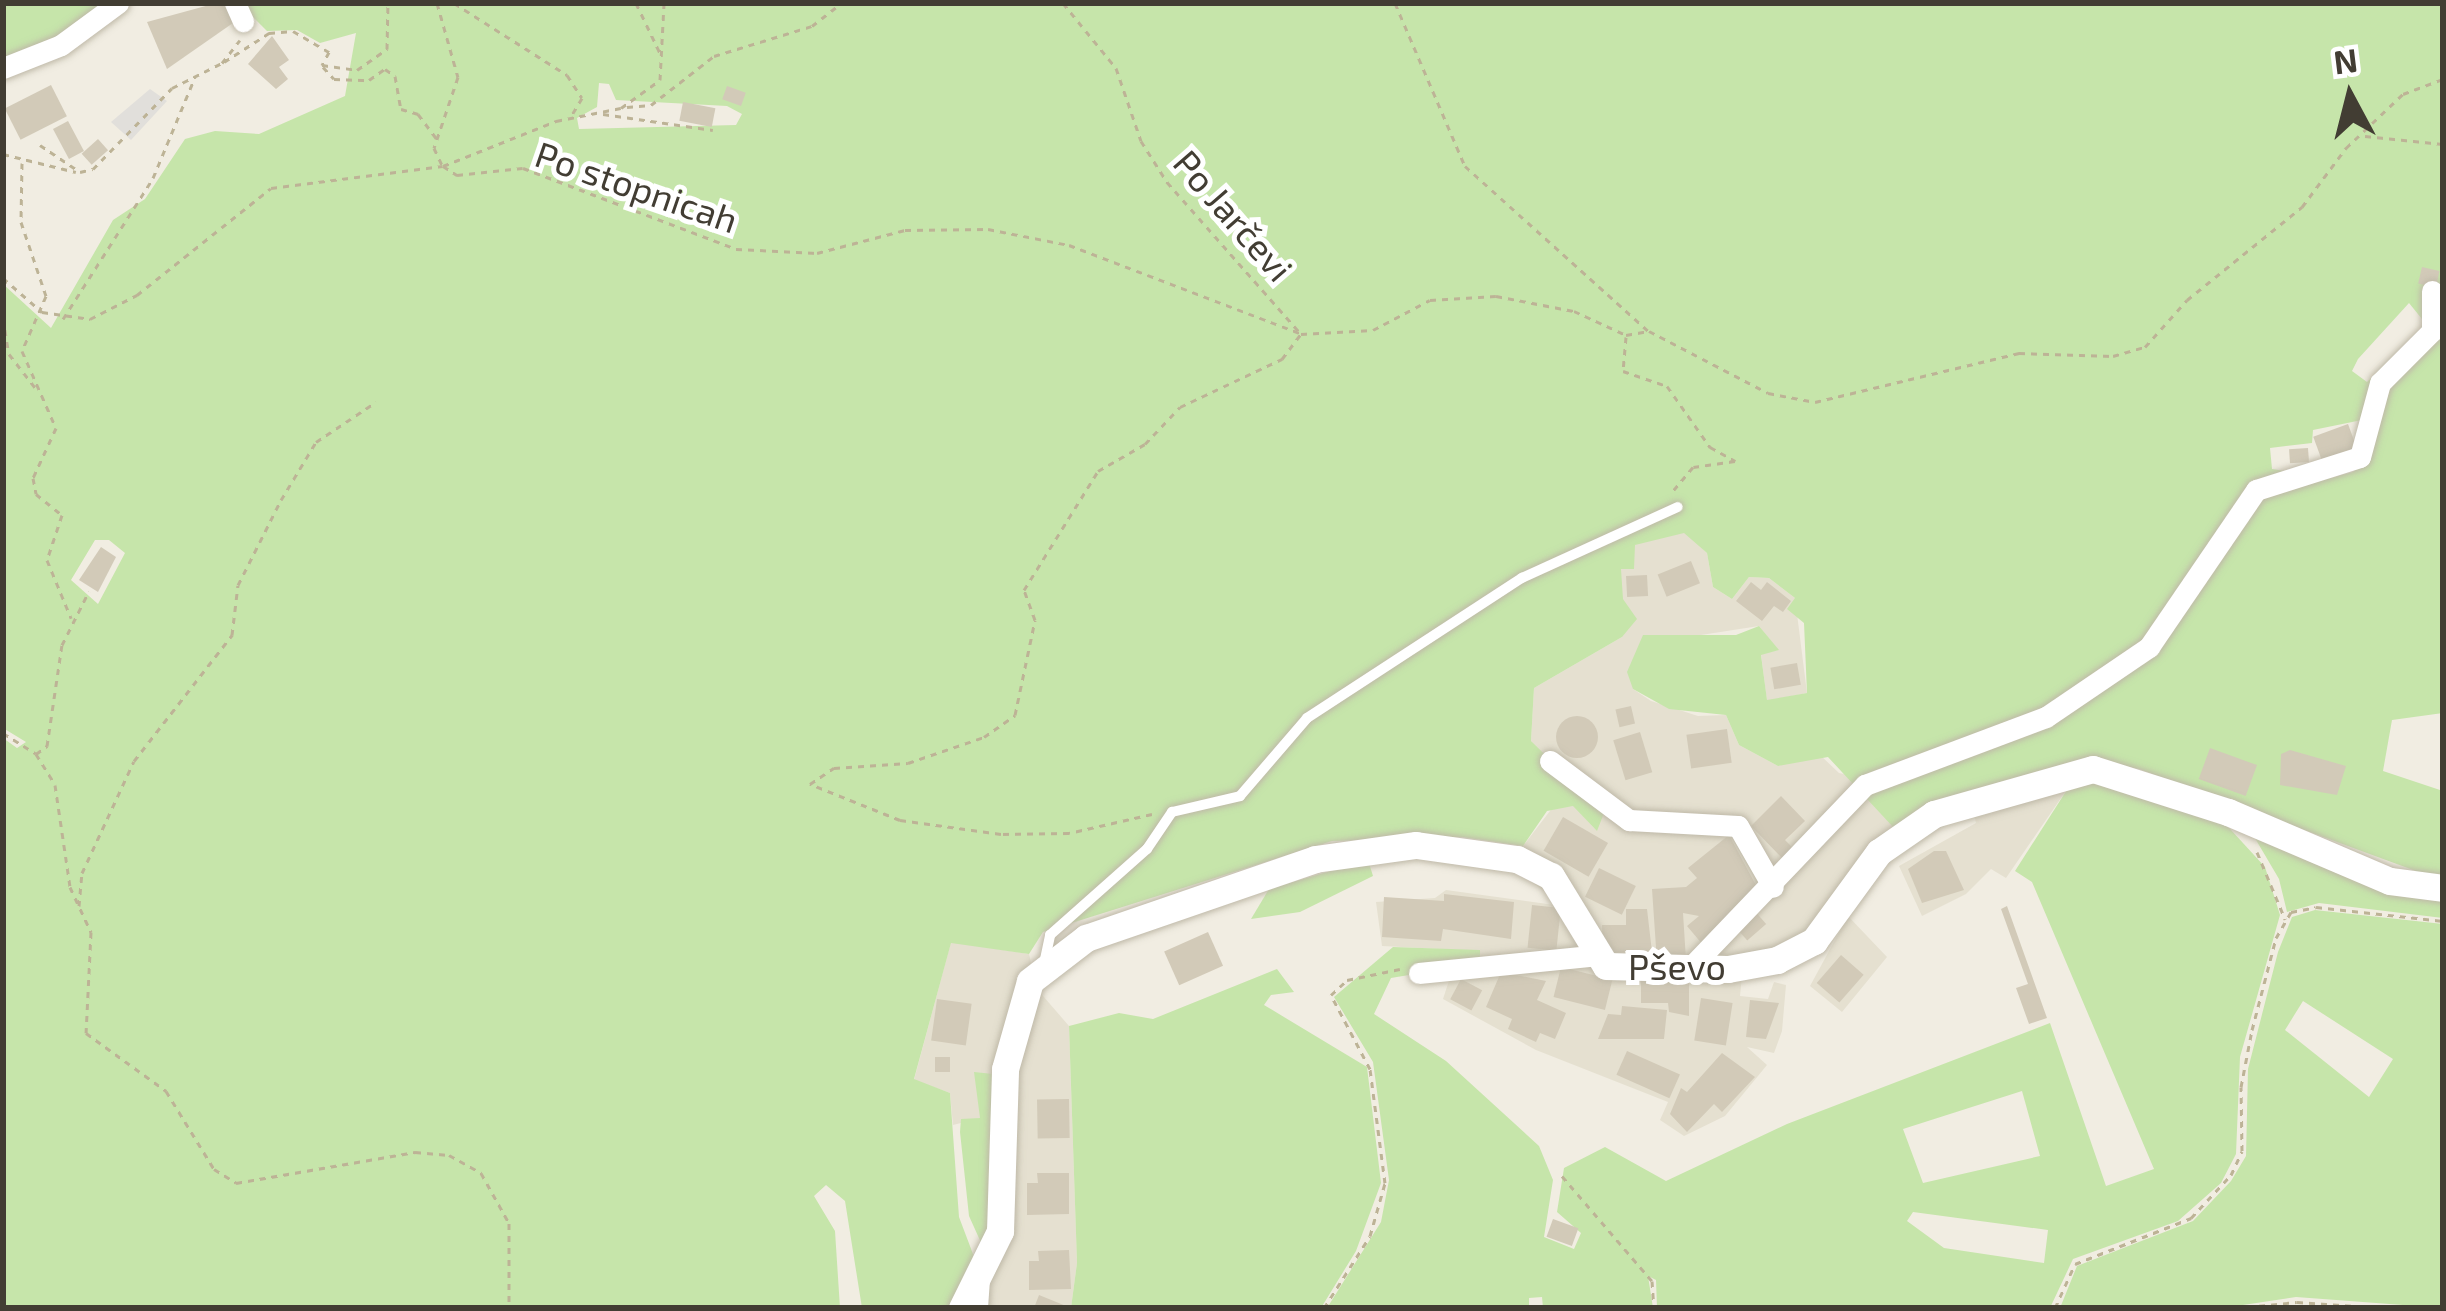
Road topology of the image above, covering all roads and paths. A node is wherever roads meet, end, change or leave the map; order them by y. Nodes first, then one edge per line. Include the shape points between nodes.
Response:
1 (118, 3) edge
2 (388, 3) edge
3 (437, 3) edge
4 (454, 3) edge
5 (636, 3) edge
6 (664, 3) edge
7 (841, 3) edge
8 (1063, 3) edge
9 (1395, 3) edge
10 (239, 12) edge
11 (661, 54) junction
12 (222, 63) junction
13 (322, 65) junction
14 (3, 68) edge
15 (196, 75) junction
16 (2443, 79) edge
17 (621, 108) junction
18 (602, 113) junction
19 (569, 119) junction
20 (713, 130) dead end
21 (2363, 136) junction
22 (438, 140) junction
23 (2443, 144) edge
24 (40, 145) dead end
25 (3, 154) edge
26 (22, 163) junction
27 (443, 166) junction
28 (80, 172) junction
29 (3, 278) edge
30 (2432, 291) dead end
31 (42, 312) junction
32 (3, 318) edge
33 (63, 319) junction
34 (1649, 331) junction
35 (1301, 334) junction
36 (1626, 334) junction
37 (39, 393) junction
38 (376, 402) dead end
39 (1678, 507) dead end
40 (1639, 521) junction
41 (88, 591) dead end
42 (71, 618) junction
43 (3, 733) edge
44 (37, 754) junction
45 (1550, 760) dead end
46 (1172, 812) junction
47 (2255, 849) dead end
48 (1773, 887) junction
49 (2443, 888) edge
50 (79, 908) junction
51 (2285, 921) junction
52 (2443, 921) edge
53 (1598, 955) junction
54 (1044, 964) junction
55 (1689, 969) junction
56 (1419, 973) joint
57 (1562, 1176) dead end
58 (984, 1277) junction
59 (509, 1308) edge
60 (962, 1308) edge
61 (983, 1308) edge
62 (1324, 1308) edge
63 (1654, 1308) edge
64 (2054, 1308) edge
65 (2235, 1308) edge
66 (2385, 1308) edge

1 - 14 street via 62,45
2 - 13 path via 387,49 356,70
3 - 22 path via 458,77
4 - 19 path via 568,75 582,98
5 - 11 path
6 - 11 path
7 - 17 path via 812,26 714,56 651,105
8 - 35 path, Po Jarčevi via 1116,68 1141,141 1167,182
9 - 34 path via 1465,166
10 - 12 path via 237,47
11 - 17 path via 660,80
12 - 13 path via 278,30 329,52
12 - 15 path
13 - 22 path via 334,79 369,80 386,69 401,109 418,114
15 - 28 path via 172,88 92,170
15 - 33 path via 153,178
16 - 21 path via 2403,94
17 - 18 path
18 - 19 path
18 - 20 path
19 - 27 path
21 - 23 path
21 - 34 path via 2302,207 2187,300 2145,347 2113,356 2019,352 1815,402 1768,393
22 - 27 path
24 - 28 path
25 - 26 path
26 - 28 path
26 - 31 path via 17,192 46,296
27 - 33 path via 271,188 137,295 90,319
27 - 35 path, Po stopnicah via 457,175 523,168 736,249 817,254 905,230 988,229 1069,244
29 - 31 path
30 - 48 street via 2432,331 2380,383 2360,457 2257,490 2149,647 2047,717 1865,784
31 - 33 path
31 - 37 path via 22,351
32 - 37 path via 9,353
34 - 36 path
35 - 36 path via 1373,330 1430,300 1496,296 1574,311
35 - 46 path via 1282,358 1180,407 1145,444 1099,471 1024,590 1035,620 1015,715 984,737 908,763 834,768 810,784 899,820 1001,834 1069,833
36 - 40 path via 1623,370 1667,386 1710,447 1735,461 1679,474
37 - 42 path via 56,428 33,478 36,494 62,515 47,560
38 - 50 path via 316,442 280,500 238,585 232,635 134,761 82,873
39 - 40 lane
40 - 46 lane via 1522,578 1306,718 1240,796
41 - 42 path
42 - 44 path via 46,746
43 - 44 path
44 - 50 path via 55,785
45 - 48 street via 1629,820 1738,826
46 - 54 lane via 1147,849 1050,935
47 - 51 path via 2269,865
48 - 55 street
49 - 55 street, Pševo via 2390,881 2210,805 2093,769 1968,800 1904,831 1814,940 1778,960
50 - 59 path via 95,966 82,1008 86,1033 166,1091 214,1169 236,1184 382,1153 449,1155 482,1173 509,1223
51 - 52 path via 2316,907
51 - 64 path via 2252,1030 2241,1087 2242,1151 2231,1175 2191,1218 2075,1264
53 - 54 street, Pševo via 1551,876 1469,848 1416,845 1315,859 1109,929
53 - 55 street, Pševo via 1628,971
53 - 56 street
54 - 58 street via 1012,1031 1000,1231
56 - 62 path via 1393,968 1347,980 1331,994 1370,1069 1385,1183 1370,1236
57 - 63 path via 1652,1282
58 - 60 street
58 - 61 lane
65 - 66 path

